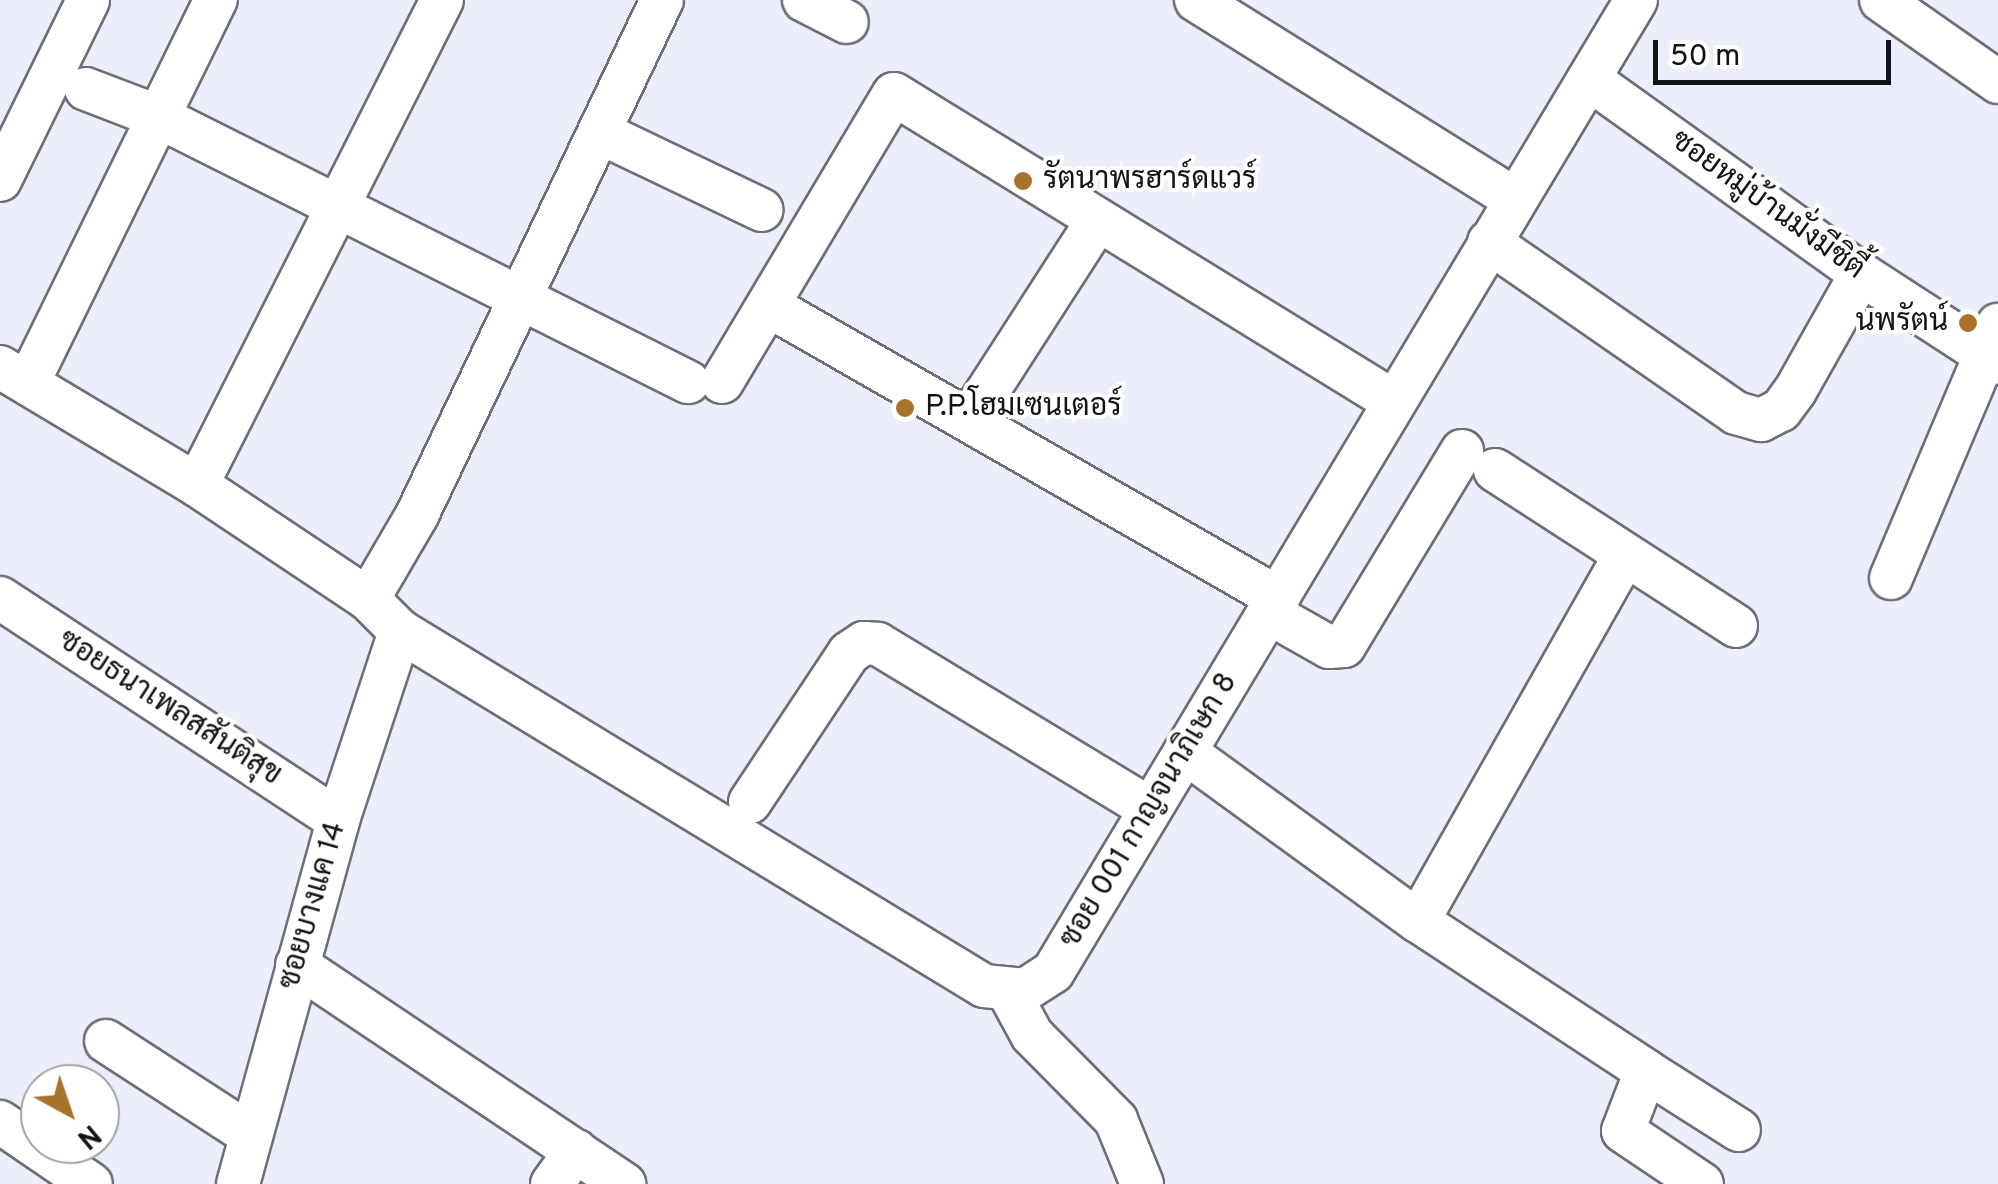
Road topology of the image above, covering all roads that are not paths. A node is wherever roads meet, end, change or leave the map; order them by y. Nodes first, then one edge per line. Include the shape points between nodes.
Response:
1 (88, 0) edge
2 (216, 0) edge
3 (442, 0) edge
4 (662, 0) edge
5 (804, 0) edge
6 (1196, 0) edge
7 (1636, 0) edge
8 (1881, 0) edge
9 (847, 22) dead end
10 (1588, 79) junction
11 (1998, 82) edge
12 (86, 89) dead end
13 (159, 117) junction
14 (601, 132) junction
15 (0, 180) edge
16 (1515, 198) junction
17 (339, 208) junction
18 (762, 210) dead end
19 (1098, 220) junction
20 (1489, 242) junction
21 (1861, 274) junction
22 (520, 299) junction
23 (769, 306) junction
24 (1994, 348) edge
25 (14, 375) edge
26 (1393, 401) junction
27 (969, 420) junction
28 (197, 485) junction
29 (1626, 555) junction
30 (1891, 578) dead end
31 (0, 598) edge
32 (368, 600) junction
33 (1274, 606) junction
34 (1736, 626) dead end
35 (400, 631) junction
36 (1185, 752) junction
37 (750, 802) dead end
38 (1150, 809) junction
39 (338, 820) junction
40 (1418, 921) junction
41 (297, 964) junction
42 (1008, 991) junction
43 (106, 1041) dead end
44 (1646, 1070) junction
45 (0, 1122) edge
46 (1738, 1130) dead end
47 (251, 1135) junction
48 (564, 1168) edge
49 (91, 1184) edge
50 (238, 1184) edge
51 (624, 1184) edge
52 (1142, 1184) edge
53 (1702, 1184) edge

1 - 15 street
2 - 13 street
3 - 17 street
4 - 14 street
5 - 9 street
6 - 16 street
7 - 10 street, ซอย 001 กาญจนาภิเษก 8
8 - 11 street
10 - 16 street, ซอย 001 กาญจนาภิเษก 8
10 - 21 street, ซอยหมู่บ้านมั่งมีซิตี้
12 - 13 street
13 - 17 street
13 - 25 street
14 - 18 street
14 - 22 street
16 - 20 street, ซอย 001 กาญจนาภิเษก 8
17 - 22 street
17 - 28 street
19 - 23 street via 894,94
19 - 26 street
19 - 27 street
20 - 21 street via 1736,413 1761,420 1781,410 1795,391
20 - 26 street, ซอย 001 กาญจนาภิเษก 8
21 - 24 street, ซอยหมู่บ้านมั่งมีซิตี้
22 - 23 street via 705,382
22 - 32 street via 418,514
23 - 27 street
24 - 30 street
25 - 28 street
26 - 33 street, ซอย 001 กาญจนาภิเษก 8
27 - 33 street
28 - 32 street
29 - 33 street via 1479,460 1344,646 1330,647
29 - 34 street
29 - 40 street
31 - 39 street, ซอยธนาเพลสสันติสุข
32 - 35 street
33 - 36 street, ซอย 001 กาญจนาภิเษก 8
35 - 39 street, ซอยบางแค 14
35 - 42 street via 984,986
36 - 38 street, ซอย 001 กาญจนาภิเษก 8
36 - 40 street
37 - 38 street via 849,652 864,643 878,644
38 - 42 street, ซอย 001 กาญจนาภิเษก 8 via 1053,972 1040,984
39 - 41 street, ซอยบางแค 14
40 - 44 street
41 - 47 street, ซอยบางแค 14
41 - 48 street
42 - 52 street via 1032,1034 1116,1120
43 - 47 street
44 - 46 street
44 - 53 street via 1623,1131
45 - 49 street
47 - 50 street, ซอยบางแค 14
48 - 51 street

